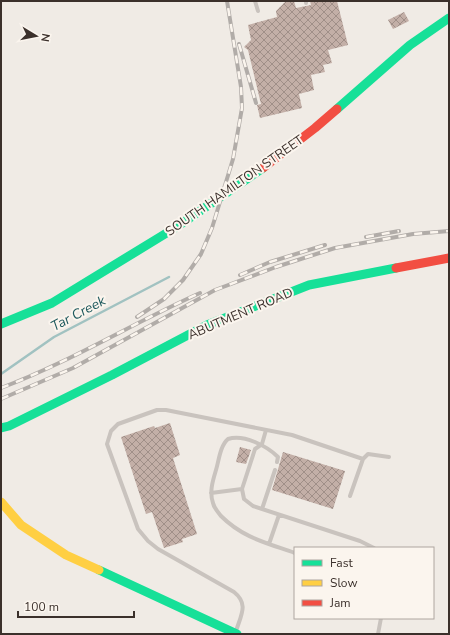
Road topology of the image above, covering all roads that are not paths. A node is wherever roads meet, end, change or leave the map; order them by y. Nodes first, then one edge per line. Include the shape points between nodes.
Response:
1 (255, 1) edge
2 (258, 11) dead end
3 (449, 18) edge
4 (449, 258) edge
5 (1, 324) edge
6 (1, 428) edge
7 (266, 430) junction
8 (262, 444) junction
9 (389, 457) dead end
10 (363, 459) junction
11 (277, 462) dead end
12 (274, 470) dead end
13 (242, 489) junction
14 (211, 493) junction
15 (350, 496) dead end
16 (1, 502) edge
17 (262, 509) junction
18 (279, 515) junction
19 (269, 544) junction
20 (372, 547) edge
21 (294, 553) edge
22 (381, 619) edge
23 (236, 634) edge
24 (378, 634) edge

1 - 2 lane
3 - 5 street, SOUTH HAMILTON STREET via 410,45 277,158 221,197 52,303
4 - 6 street, ABUTMENT ROAD via 309,285 207,325 10,426
7 - 8 lane
7 - 10 lane via 292,435
7 - 23 lane via 157,410 118,424 111,431 108,444 138,529 148,541 241,597 243,602
8 - 11 lane via 278,457
8 - 13 lane via 255,450
8 - 14 lane via 237,438 225,441
9 - 10 lane via 368,454
10 - 15 lane
12 - 17 lane
13 - 14 lane
13 - 17 lane via 244,499
14 - 19 lane via 213,504 228,523 242,533
16 - 23 street via 21,525 66,555
17 - 18 lane
18 - 19 lane
18 - 20 lane
19 - 21 lane
22 - 24 lane

